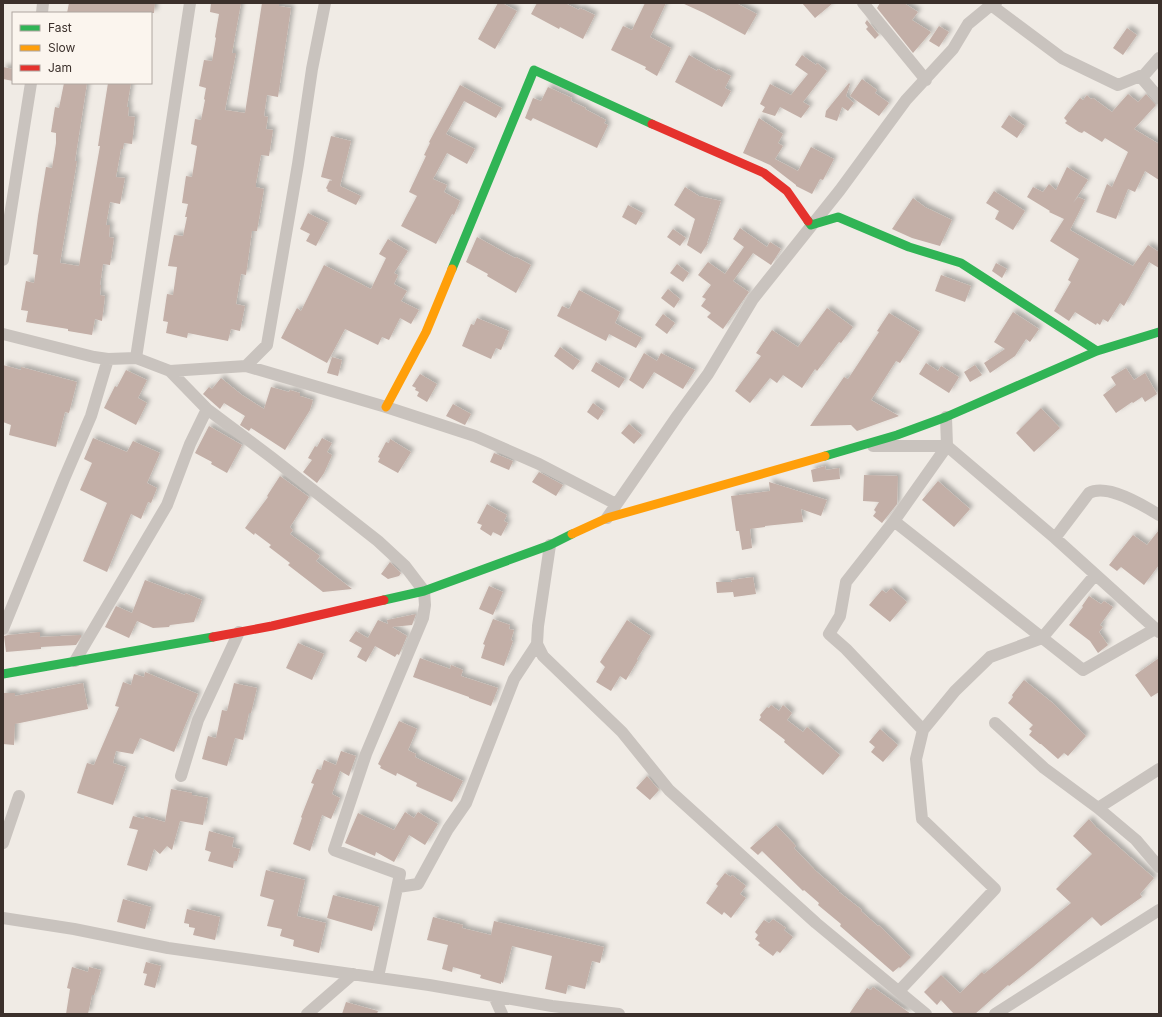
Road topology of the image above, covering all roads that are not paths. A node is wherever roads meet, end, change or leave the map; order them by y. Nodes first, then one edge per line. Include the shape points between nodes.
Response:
1 (190, 3) edge
2 (325, 3) edge
3 (863, 3) edge
4 (993, 4) edge
5 (1159, 58) edge
6 (1140, 76) junction
7 (926, 80) junction
8 (31, 84) edge
9 (1159, 98) edge
10 (811, 225) junction
11 (3, 260) edge
12 (1159, 332) edge
13 (3, 334) edge
14 (1097, 352) junction
15 (136, 358) junction
16 (108, 359) junction
17 (246, 366) junction
18 (170, 371) junction
19 (386, 408) junction
20 (207, 409) junction
21 (946, 417) junction
22 (855, 446) junction
23 (947, 446) junction
24 (616, 504) junction
25 (1159, 515) edge
26 (607, 518) junction
27 (894, 521) junction
28 (1055, 538) junction
29 (550, 545) junction
30 (1096, 575) junction
31 (424, 591) junction
32 (3, 629) edge
33 (1157, 631) edge
34 (239, 632) junction
35 (1042, 638) junction
36 (537, 644) junction
37 (75, 661) junction
38 (3, 674) edge
39 (995, 723) dead end
40 (923, 730) junction
41 (1159, 769) edge
42 (181, 776) dead end
43 (19, 796) dead end
44 (1098, 808) junction
45 (3, 843) edge
46 (1159, 867) edge
47 (398, 887) junction
48 (1159, 910) edge
49 (3, 918) edge
50 (353, 974) junction
51 (378, 977) junction
52 (899, 991) junction
53 (494, 996) junction
54 (307, 1014) edge
55 (502, 1014) edge
56 (619, 1014) edge
57 (926, 1014) edge
58 (995, 1014) edge

1 - 15 street
2 - 17 street via 267,345
3 - 7 street
4 - 6 street via 1062,58 1118,85
4 - 7 street via 968,24 953,49
5 - 6 street
6 - 9 street
7 - 10 street via 906,100
8 - 11 street
10 - 14 street via 838,217 909,247 961,263
10 - 19 street via 787,190 764,172 534,70 426,332
10 - 24 street via 753,299 708,374
12 - 14 street
13 - 16 street
14 - 21 street
15 - 16 street
15 - 18 street
16 - 32 street via 91,416
17 - 18 street
17 - 19 street
18 - 20 street
19 - 24 street via 475,436 539,464
20 - 31 street via 378,541 405,566
20 - 37 street via 190,444 167,505
21 - 22 street
21 - 23 street
22 - 23 street
22 - 26 street
23 - 27 street
23 - 28 street
24 - 26 street
25 - 28 street via 1140,503 1103,490 1093,491
26 - 29 street
27 - 35 street
27 - 40 street via 846,582 840,616 829,634
28 - 30 street
29 - 31 street
29 - 36 street
30 - 33 street
30 - 35 street
31 - 34 street
31 - 47 street via 423,618 366,754 334,850 400,874
33 - 35 street via 1083,670
34 - 37 street
34 - 42 street via 198,720
35 - 40 street via 990,657 956,691
36 - 47 street via 514,679 466,803 448,829 418,884
36 - 52 street via 543,656 622,732 669,790 816,924
37 - 38 street
39 - 44 street via 1044,768
40 - 52 street via 916,760 922,819 995,889
41 - 44 street
43 - 45 street
44 - 46 street via 1136,840
47 - 51 street
48 - 58 street
49 - 50 street via 168,948
50 - 51 street
50 - 54 street
51 - 53 street
52 - 57 street
53 - 55 street
53 - 56 street

